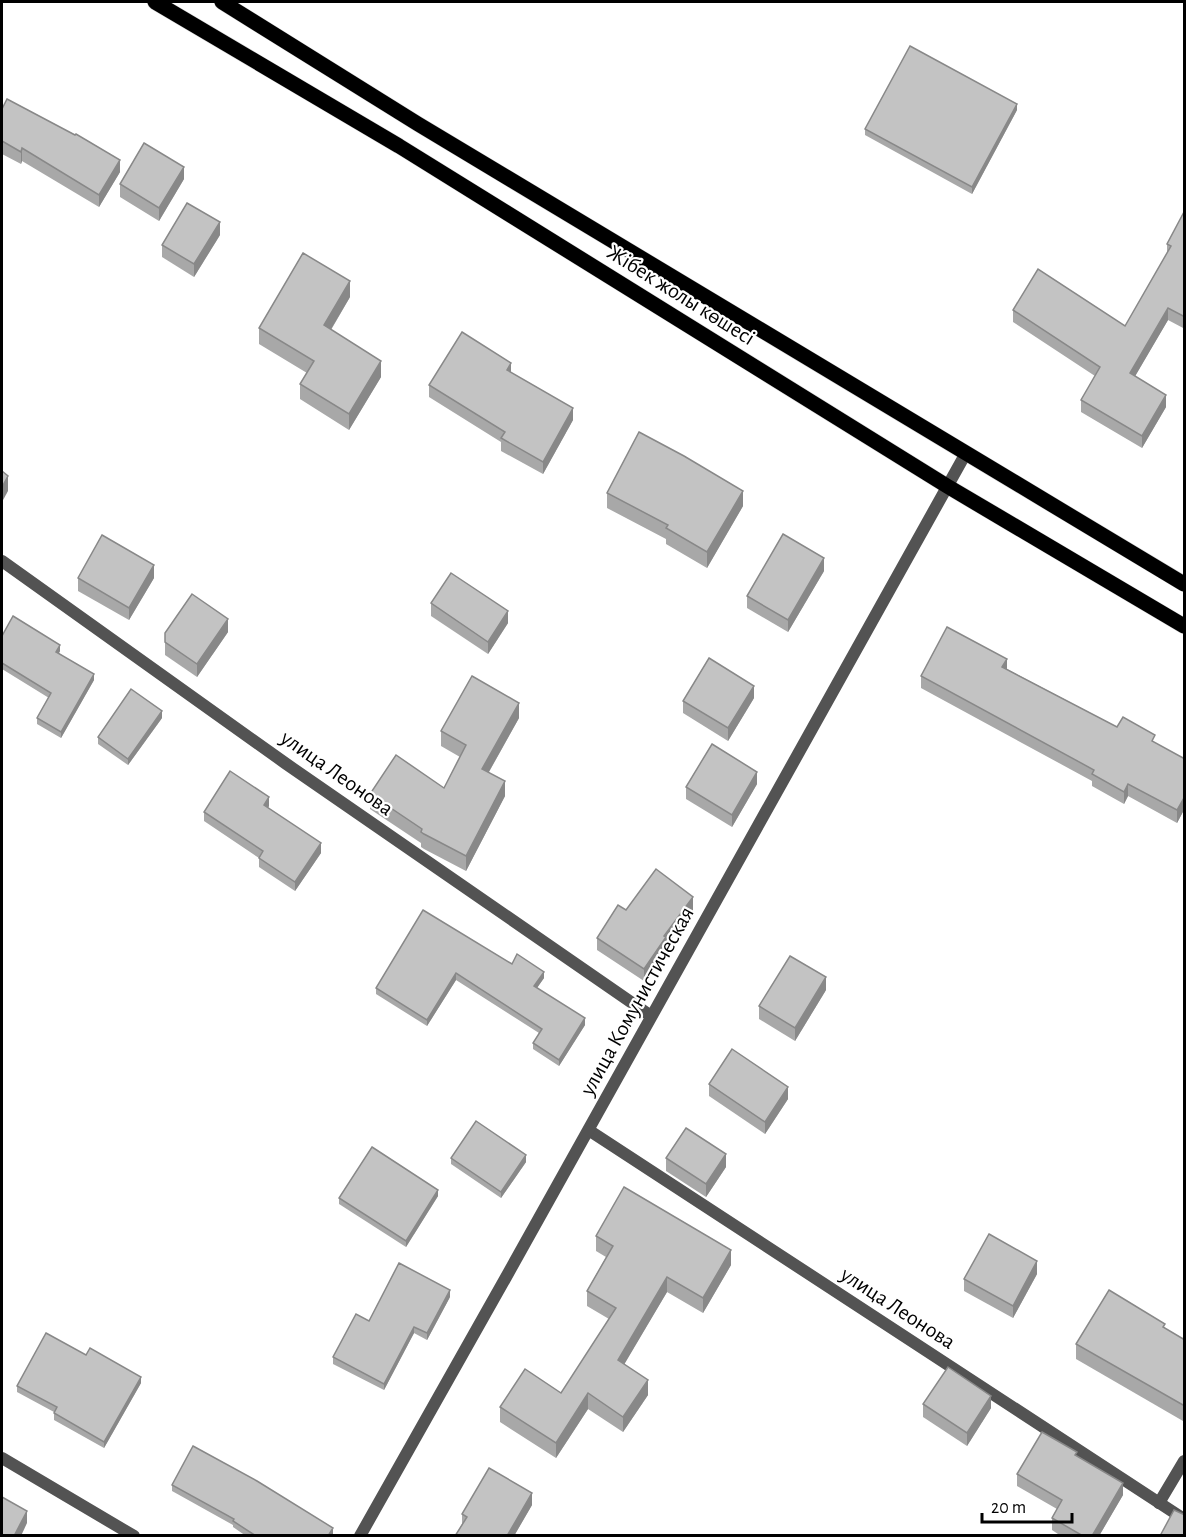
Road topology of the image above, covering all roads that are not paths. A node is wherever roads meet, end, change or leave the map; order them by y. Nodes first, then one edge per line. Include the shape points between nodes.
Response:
1 (155, 2) edge
2 (222, 2) edge
3 (966, 453) junction
4 (947, 486) junction
5 (2, 561) edge
6 (1185, 584) edge
7 (1185, 626) edge
8 (651, 1016) junction
9 (590, 1131) junction
10 (2, 1458) edge
11 (1185, 1461) edge
12 (1159, 1503) junction
13 (1185, 1519) edge
14 (134, 1536) edge
15 (360, 1536) edge

1 - 4 main road, Жібек жолы көшесі via 399,146
2 - 3 main road, Жібек жолы көшесі
3 - 4 street, улица Комунистическая
3 - 6 main road, Жібек жолы көшесі
4 - 7 main road, Жібек жолы көшесі
4 - 8 street, улица Комунистическая
5 - 8 street, улица Леонова
8 - 9 street, улица Комунистическая
9 - 12 street, улица Леонова
9 - 15 street, улица Комунистическая
10 - 14 street
11 - 12 street
12 - 13 street, улица Леонова

